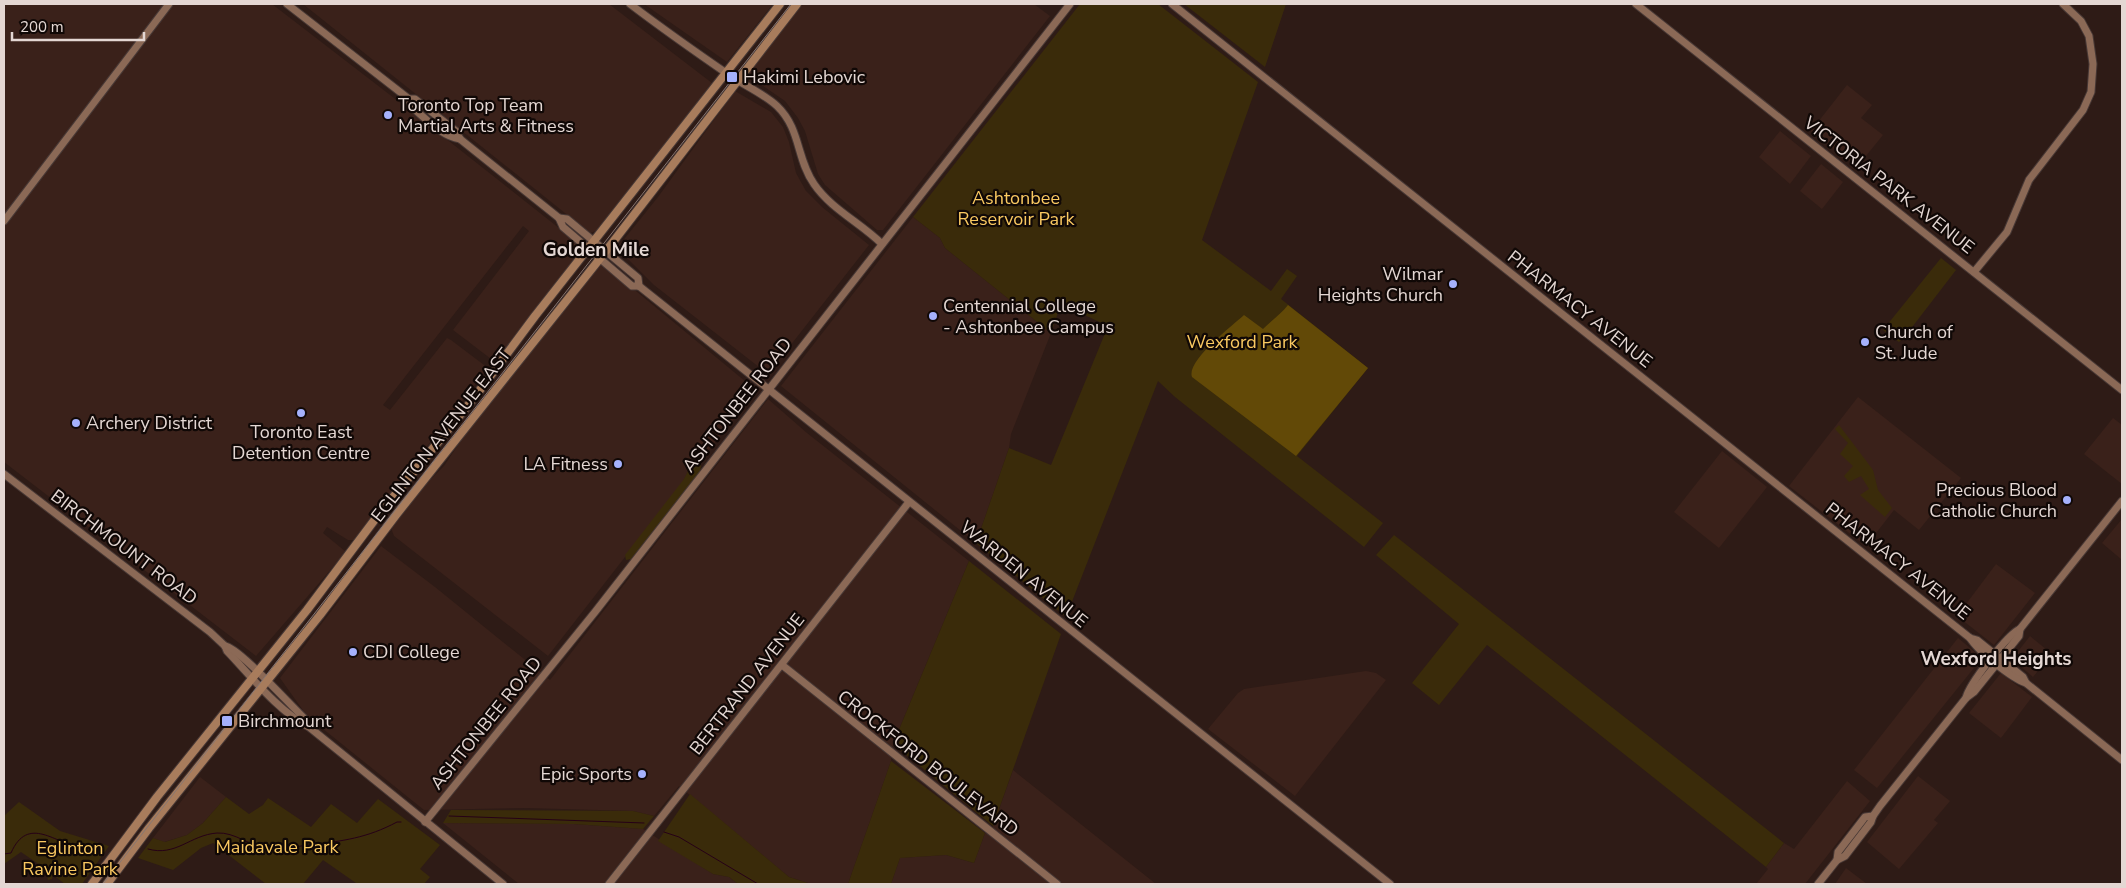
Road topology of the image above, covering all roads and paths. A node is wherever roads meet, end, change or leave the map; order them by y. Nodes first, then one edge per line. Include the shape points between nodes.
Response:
1 (170, 4) edge
2 (287, 4) edge
3 (630, 4) edge
4 (780, 4) edge
5 (797, 4) edge
6 (1070, 4) edge
7 (1172, 4) edge
8 (1636, 4) edge
9 (2063, 4) edge
10 (726, 72) junction
11 (738, 80) junction
12 (559, 218) junction
13 (4, 221) edge
14 (595, 242) junction
15 (882, 244) junction
16 (590, 248) junction
17 (603, 254) junction
18 (1974, 272) junction
19 (768, 389) junction
20 (2122, 390) edge
21 (4, 474) edge
22 (2122, 501) edge
23 (909, 502) junction
24 (1996, 659) junction
25 (782, 665) junction
26 (255, 674) junction
27 (264, 684) junction
28 (2122, 760) edge
29 (425, 822) junction
30 (92, 884) edge
31 (107, 884) edge
32 (503, 884) edge
33 (609, 884) edge
34 (1057, 884) edge
35 (1390, 884) edge
36 (1818, 884) edge

1 - 13 street
2 - 12 street, WARDEN AVENUE via 409,99 409,106 450,137 460,139
3 - 10 street
4 - 10 main road, EGLINTON AVENUE EAST
5 - 11 main road, EGLINTON AVENUE EAST
6 - 15 street, ASHTONBEE ROAD
7 - 24 street, PHARMACY AVENUE via 1970,638 1977,640
8 - 18 street, VICTORIA PARK AVENUE
9 - 18 street via 2081,21 2089,36 2093,64 2091,92 2083,110 2029,180 2007,232
10 - 11 street
10 - 14 main road, EGLINTON AVENUE EAST
11 - 15 street via 776,105 793,128 813,183
11 - 17 main road, EGLINTON AVENUE EAST
12 - 14 street, WARDEN AVENUE via 567,219
12 - 16 street, WARDEN AVENUE via 562,227
14 - 16 main road, EGLINTON AVENUE EAST
14 - 17 street, WARDEN AVENUE
15 - 19 street, ASHTONBEE ROAD
16 - 17 street, WARDEN AVENUE
16 - 26 main road, EGLINTON AVENUE EAST
17 - 19 street, WARDEN AVENUE via 632,286 639,286
17 - 27 main road, EGLINTON AVENUE EAST
18 - 20 street, VICTORIA PARK AVENUE
19 - 23 street, WARDEN AVENUE
19 - 29 street, ASHTONBEE ROAD via 595,612
21 - 26 street, BIRCHMOUNT ROAD via 225,646
22 - 24 street via 2020,629 2014,632
23 - 25 street, BERTRAND AVENUE
23 - 35 street, WARDEN AVENUE
24 - 28 street, PHARMACY AVENUE via 2019,681 2026,683
24 - 36 street via 1974,692 1873,816 1845,856 1837,860
25 - 33 street, BERTRAND AVENUE
25 - 34 street, CROCKFORD BOULEVARD
26 - 27 street, BIRCHMOUNT ROAD
26 - 30 main road, EGLINTON AVENUE EAST
27 - 29 street, BIRCHMOUNT ROAD via 299,722
27 - 31 main road, EGLINTON AVENUE EAST
29 - 32 street, BIRCHMOUNT ROAD

